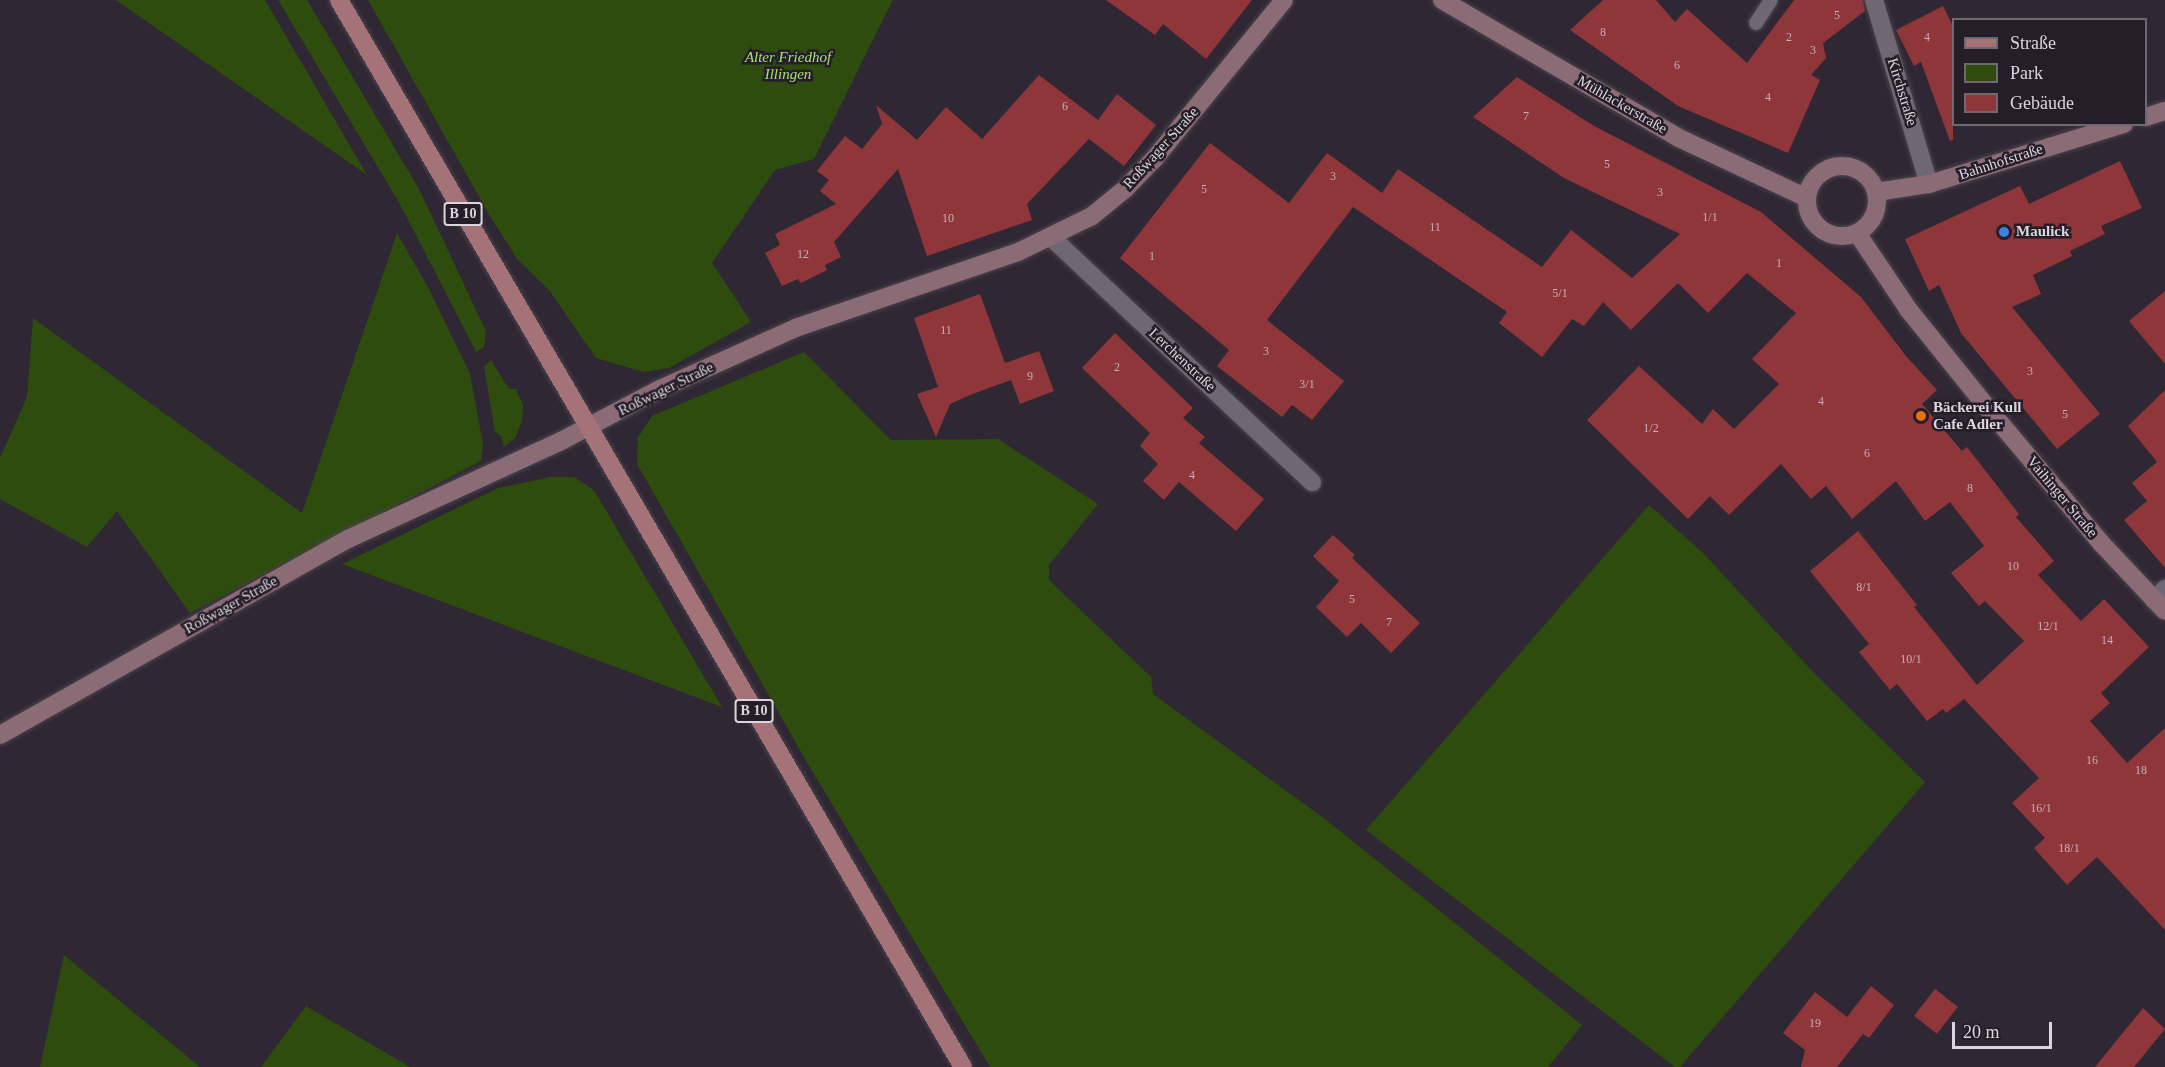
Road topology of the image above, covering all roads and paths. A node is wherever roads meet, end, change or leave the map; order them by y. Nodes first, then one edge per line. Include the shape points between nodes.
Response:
1 (339, 0) edge
2 (1284, 0) edge
3 (1442, 0) edge
4 (1771, 0) edge
5 (1874, 0) edge
6 (1756, 23) dead end
7 (2165, 111) edge
8 (2147, 116) edge
9 (2118, 126) edge
10 (1929, 184) junction
11 (1876, 192) junction
12 (1807, 198) junction
13 (1857, 233) junction
14 (1052, 238) junction
15 (587, 428) junction
16 (1312, 482) dead end
17 (2161, 600) edge
18 (0, 735) edge
19 (963, 1067) edge

1 - 15 main road, B 10
2 - 14 street, Roßwager Straße via 1132,182 1092,216
3 - 12 street, Mühlackerstraße via 1679,138
4 - 6 lane
5 - 10 street, Kirchstraße
7 - 8 street
9 - 10 street, Bahnhofstraße
10 - 11 street, Bahnhofstraße
11 - 12 street via 1864,173 1838,166 1824,170 1814,180
11 - 13 street via 1877,211 1871,223
12 - 13 street via 1812,219 1821,230 1833,236
13 - 17 street, Vaihinger Straße via 1908,309 1990,411 2101,543
14 - 15 street, Roßwager Straße via 798,327 660,389
14 - 16 street, Lerchenstraße
15 - 18 street, Roßwager Straße via 348,539
15 - 19 main road, B 10

